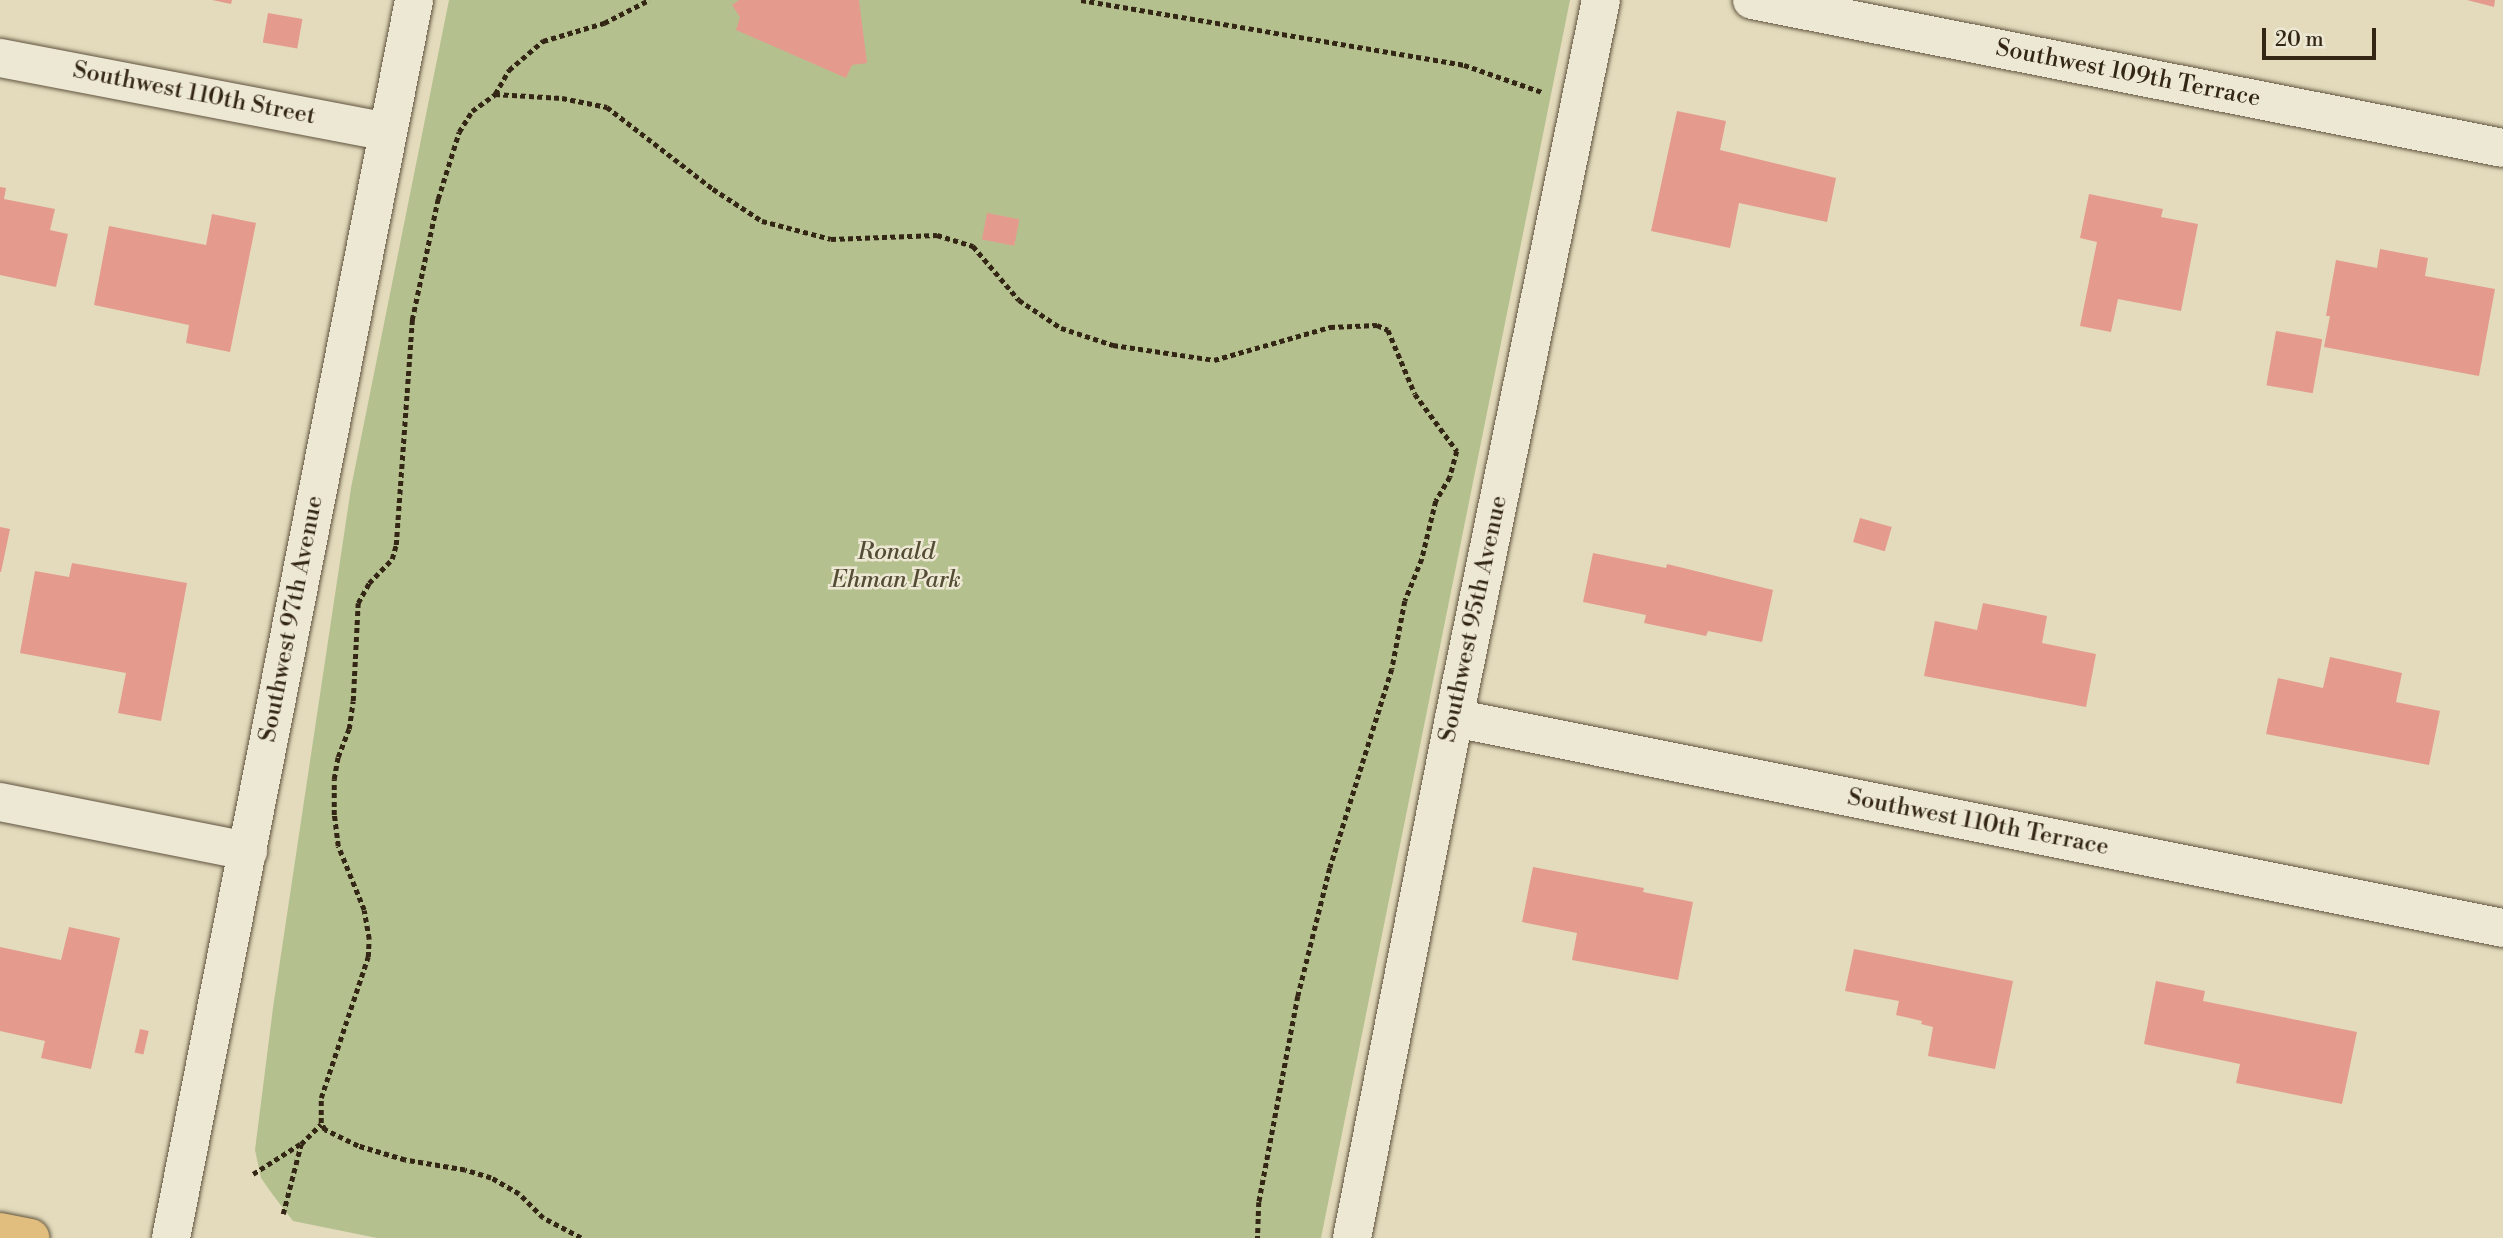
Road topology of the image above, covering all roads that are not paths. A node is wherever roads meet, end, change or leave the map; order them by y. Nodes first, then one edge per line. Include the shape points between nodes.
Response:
1 (414, 0) edge
2 (1601, 0) edge
3 (1752, 0) edge
4 (0, 58) edge
5 (387, 132) junction
6 (2503, 148) edge
7 (1454, 718) junction
8 (0, 802) edge
9 (248, 850) junction
10 (2503, 928) edge
11 (0, 1232) edge
12 (30, 1238) edge
13 (171, 1238) edge
14 (1352, 1238) edge

1 - 5 street, Southwest 97th Avenue
2 - 7 street, Southwest 95th Avenue
3 - 6 street, Southwest 109th Terrace
4 - 5 street, Southwest 110th Street
5 - 9 street, Southwest 97th Avenue
7 - 10 street, Southwest 110th Terrace
7 - 14 street, Southwest 95th Avenue
8 - 9 street
9 - 13 street, Southwest 97th Avenue
11 - 12 main road

